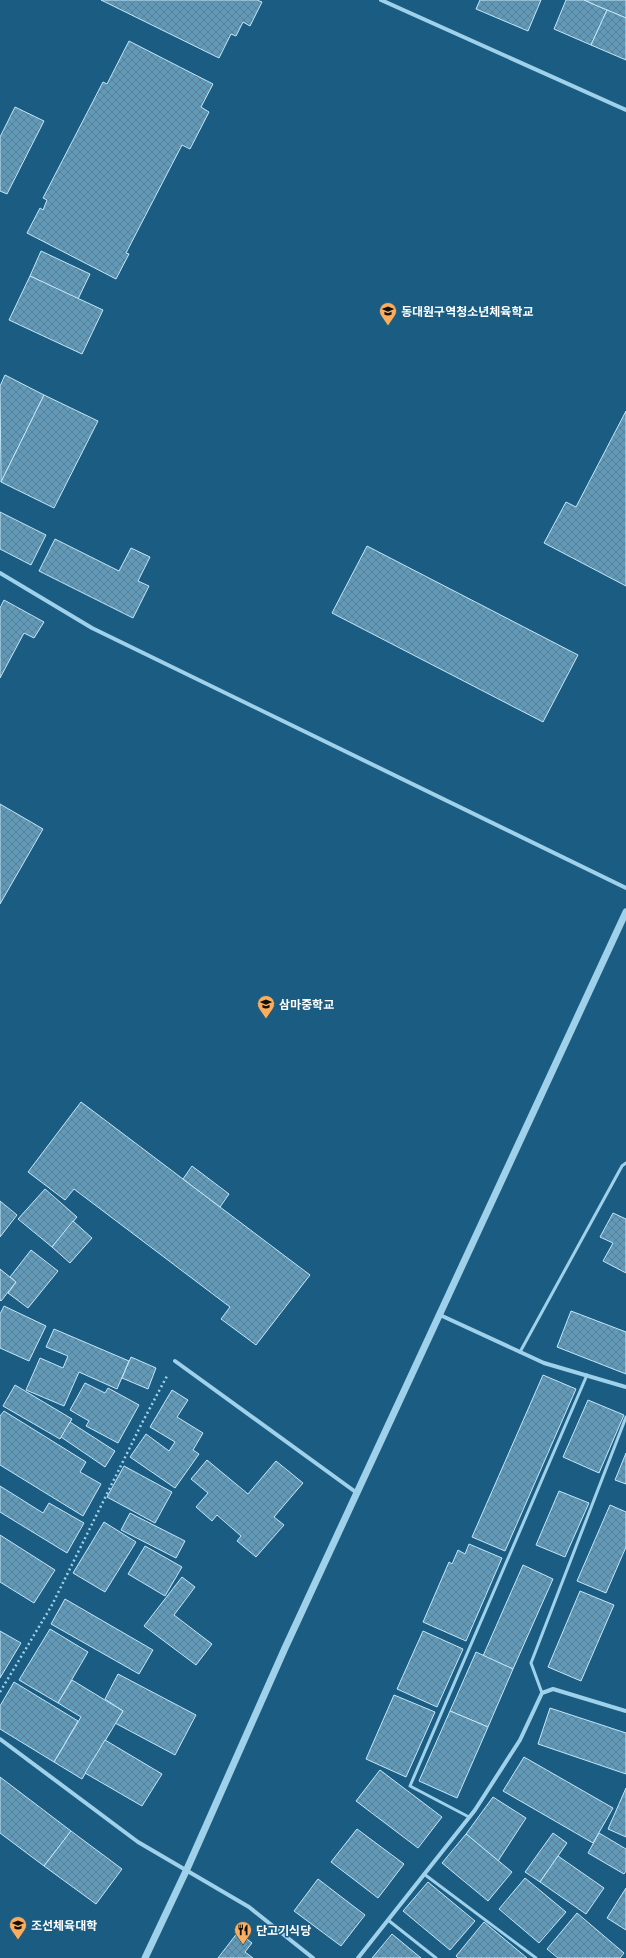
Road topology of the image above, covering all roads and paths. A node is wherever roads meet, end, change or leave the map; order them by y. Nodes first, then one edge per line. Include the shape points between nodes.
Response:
1 (381, 0) edge
2 (626, 110) edge
3 (0, 572) edge
4 (626, 888) edge
5 (626, 912) edge
6 (626, 1163) edge
7 (440, 1315) junction
8 (520, 1352) junction
9 (175, 1361) joint
10 (586, 1375) junction
11 (626, 1387) edge
12 (626, 1417) edge
13 (357, 1493) junction
14 (0, 1692) edge
15 (542, 1693) junction
16 (626, 1711) edge
17 (0, 1739) edge
18 (469, 1817) junction
19 (187, 1869) junction
20 (424, 1874) junction
21 (388, 1920) junction
22 (144, 1958) edge
23 (313, 1958) edge
24 (358, 1958) edge
25 (436, 1958) edge
26 (536, 1958) edge

1 - 2 street
3 - 4 street via 92,628
5 - 7 street
6 - 8 lane via 622,1166
7 - 8 street
7 - 13 street
8 - 10 street via 544,1363
9 - 13 street
9 - 14 path via 52,1605
10 - 11 street
10 - 18 lane via 410,1786
12 - 15 lane via 531,1663
13 - 19 street
15 - 16 street via 554,1689
15 - 18 street via 520,1740
17 - 19 street via 138,1842
18 - 20 street
19 - 22 street
19 - 23 street via 249,1908
20 - 21 street
20 - 26 lane
21 - 24 street
21 - 25 lane

